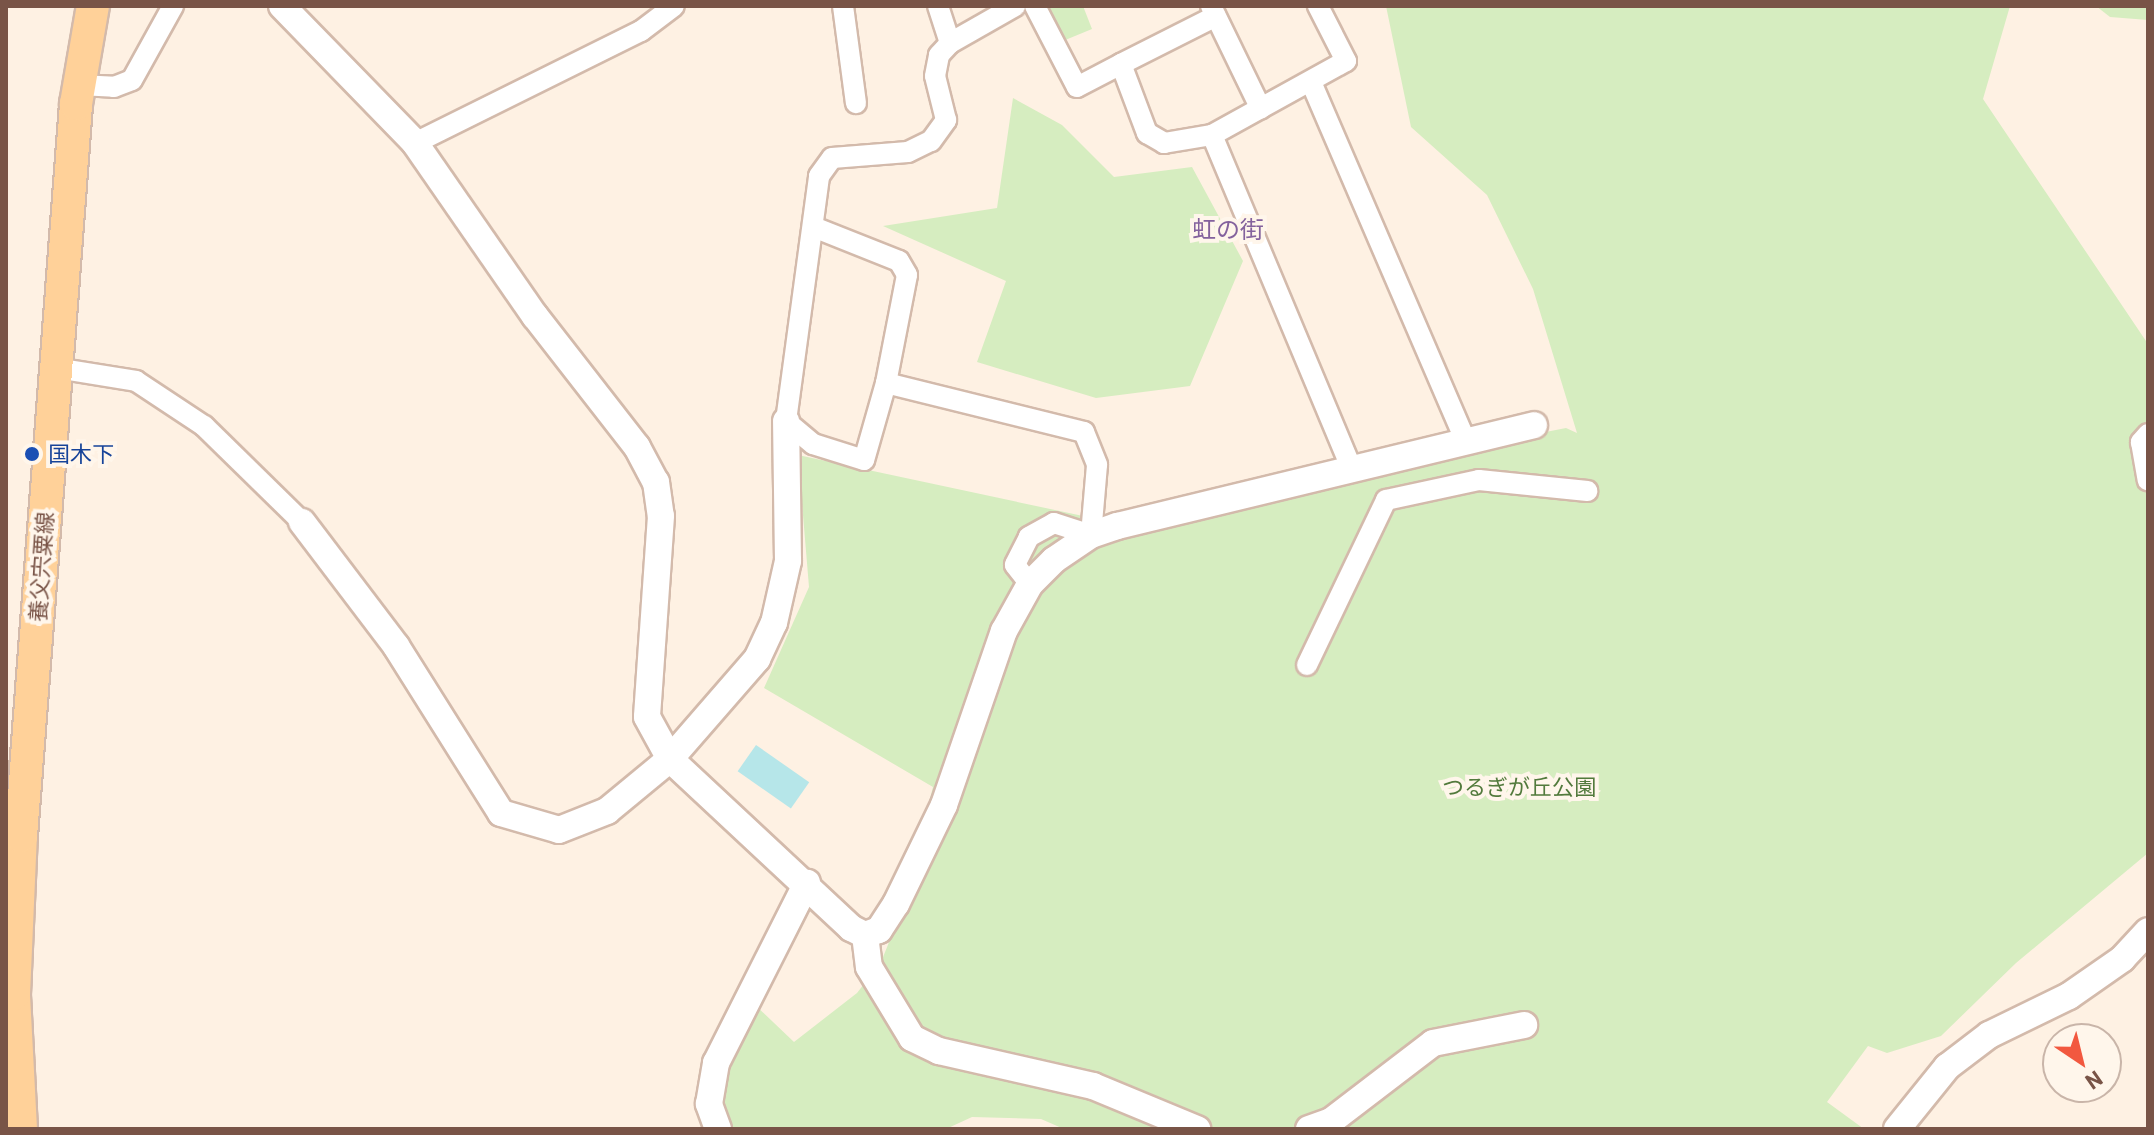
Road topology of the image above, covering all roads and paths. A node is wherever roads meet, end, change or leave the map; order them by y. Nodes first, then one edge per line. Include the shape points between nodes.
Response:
1 (93, 6) edge
2 (173, 6) edge
3 (282, 6) edge
4 (674, 6) edge
5 (843, 6) edge
6 (938, 6) edge
7 (1015, 6) edge
8 (1035, 6) edge
9 (1318, 6) edge
10 (1213, 11) edge
11 (950, 43) junction
12 (1121, 64) junction
13 (1311, 82) junction
14 (79, 85) junction
15 (856, 103) dead end
16 (1261, 109) junction
17 (1212, 135) junction
18 (415, 143) junction
19 (816, 228) junction
20 (56, 368) junction
21 (886, 383) junction
22 (786, 421) junction
23 (1534, 425) dead end
24 (2148, 434) edge
25 (1466, 442) junction
26 (1352, 469) junction
27 (2148, 480) edge
28 (1587, 491) dead end
29 (302, 522) joint
30 (1091, 535) junction
31 (1307, 665) dead end
32 (670, 759) junction
33 (807, 883) junction
34 (2148, 931) edge
35 (865, 935) junction
36 (1524, 1025) dead end
37 (11, 1054) edge
38 (21, 1129) edge
39 (718, 1129) edge
40 (1197, 1129) edge
41 (1309, 1129) edge
42 (1897, 1129) edge

1 - 14 main road, 養父宍粟線
2 - 14 street via 132,80 114,87
3 - 18 street
4 - 18 street via 641,31
5 - 15 street
6 - 11 street
7 - 11 street
8 - 12 street via 1077,87
9 - 13 street via 1346,61
10 - 12 street
10 - 16 street
11 - 19 street via 939,55 935,76 946,120 941,132 908,152 832,158 819,176
12 - 17 street via 1147,133 1164,143
13 - 16 street
13 - 25 street
14 - 20 main road, 養父宍粟線
16 - 17 street
17 - 26 street
18 - 32 street via 535,316 637,447 656,482 661,516 647,717
19 - 21 street via 899,261 907,275
19 - 22 street
20 - 29 street via 136,381 204,426
20 - 37 main road, 養父宍粟線 via 17,893
21 - 22 street via 864,460 813,444
21 - 30 street via 1084,432 1097,465
22 - 32 street via 788,561 774,623 757,659
23 - 25 street
24 - 27 street via 2141,442
25 - 26 street
26 - 30 street
28 - 31 street via 1479,480 1386,500
29 - 32 street via 396,646 501,813 559,830 582,824 607,811
30 - 35 street via 1030,584 1004,631 944,805 879,930
32 - 33 street
33 - 35 street via 851,928
33 - 39 street via 716,1063 709,1104
34 - 42 street via 2122,959 2069,996 1989,1035 1947,1067
35 - 40 street via 869,967 912,1038 939,1051 1093,1086
36 - 41 street via 1433,1043 1331,1121
37 - 38 main road, 養父宍粟線

